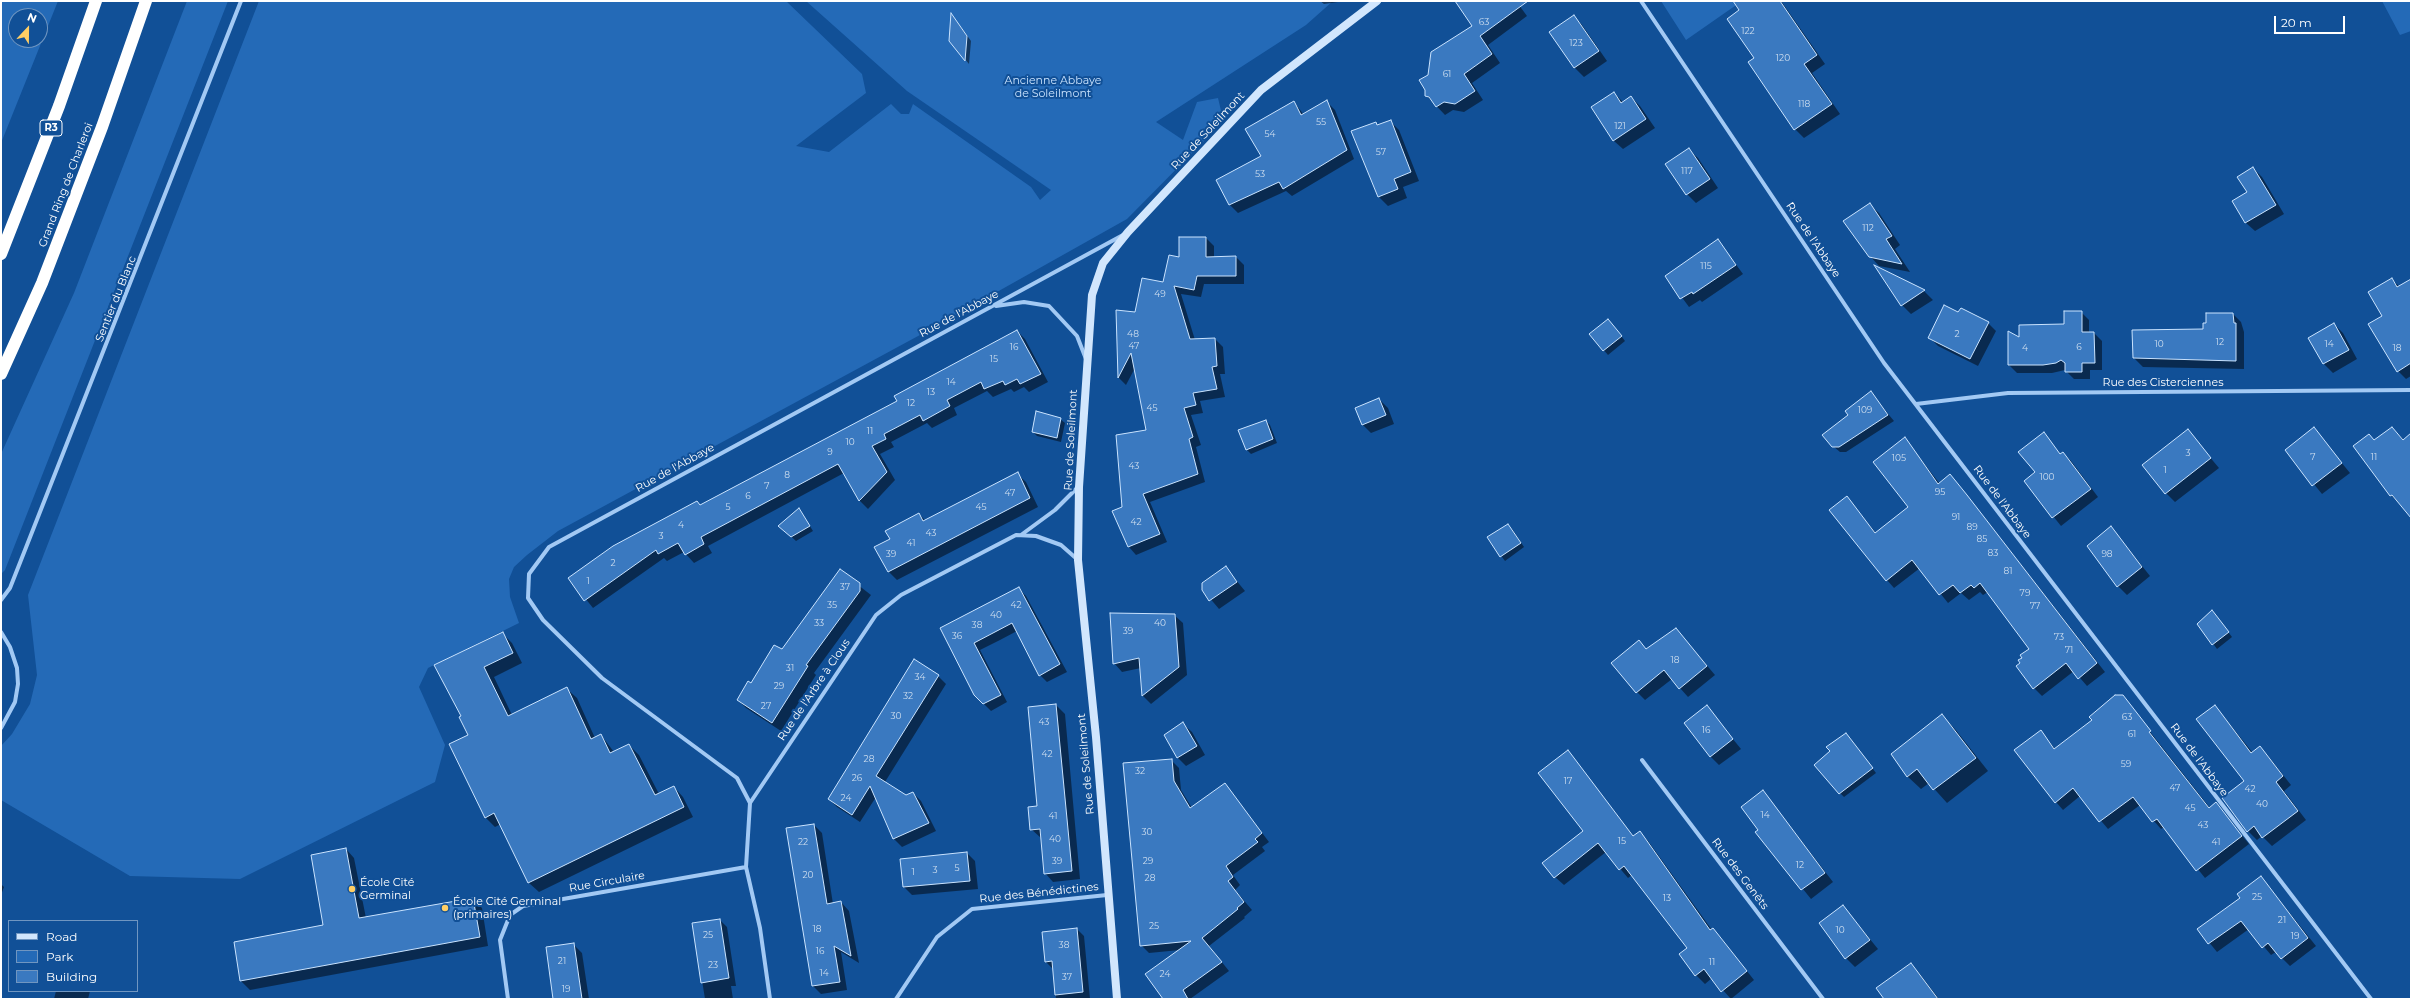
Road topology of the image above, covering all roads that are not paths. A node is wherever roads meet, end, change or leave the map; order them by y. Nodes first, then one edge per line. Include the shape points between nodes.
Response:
1 (96, 1) edge
2 (146, 1) edge
3 (241, 1) edge
4 (1377, 1) edge
5 (1641, 1) edge
6 (1128, 232) junction
7 (1, 254) edge
8 (992, 306) junction
9 (1087, 361) junction
10 (1, 374) edge
11 (2411, 390) edge
12 (1916, 404) junction
13 (1079, 487) junction
14 (1020, 535) junction
15 (1078, 560) junction
16 (1, 600) edge
17 (1, 632) edge
18 (1, 728) edge
19 (1642, 760) dead end
20 (750, 803) junction
21 (746, 867) junction
22 (1107, 894) junction
23 (508, 999) edge
24 (770, 999) edge
25 (896, 999) edge
26 (1117, 999) edge
27 (1823, 999) edge
28 (2371, 999) edge

1 - 7 highway, R3 via 60,106
2 - 10 highway, Grand Ring de Charleroi via 102,127 45,276
3 - 16 street, Sentier du Blanc via 10,588
4 - 6 street, Rue de Soleilmont via 1261,90
5 - 12 street, Rue de l'Abbaye via 1884,363
6 - 8 street, Rue de l'Abbaye
6 - 9 street, Rue de Soleilmont via 1104,263 1092,295
8 - 9 street via 1024,302 1049,306 1077,336
8 - 20 street, Rue de l'Abbaye via 549,547 529,574 528,598 543,620 602,678 737,778
9 - 13 street, Rue de Soleilmont
11 - 12 street, Rue des Cisterciennes via 2008,393
12 - 28 street, Rue de l'Abbaye
13 - 14 street via 1055,510
13 - 15 street, Rue de Soleilmont
14 - 15 street, Rue de l'Arbre à Clous via 1036,536 1061,545
14 - 20 street, Rue de l'Arbre à Clous via 901,595 876,615
15 - 22 street, Rue de Soleilmont via 1096,737
17 - 18 street via 10,647 17,668 18,684 15,702
19 - 27 street, Rue des Genêts
20 - 21 street
21 - 23 street, Rue Circulaire via 523,906 510,915 500,940
21 - 24 street via 760,928
22 - 25 street, Rue des Bénédictines via 972,909 937,936
22 - 26 street, Rue de Soleilmont

